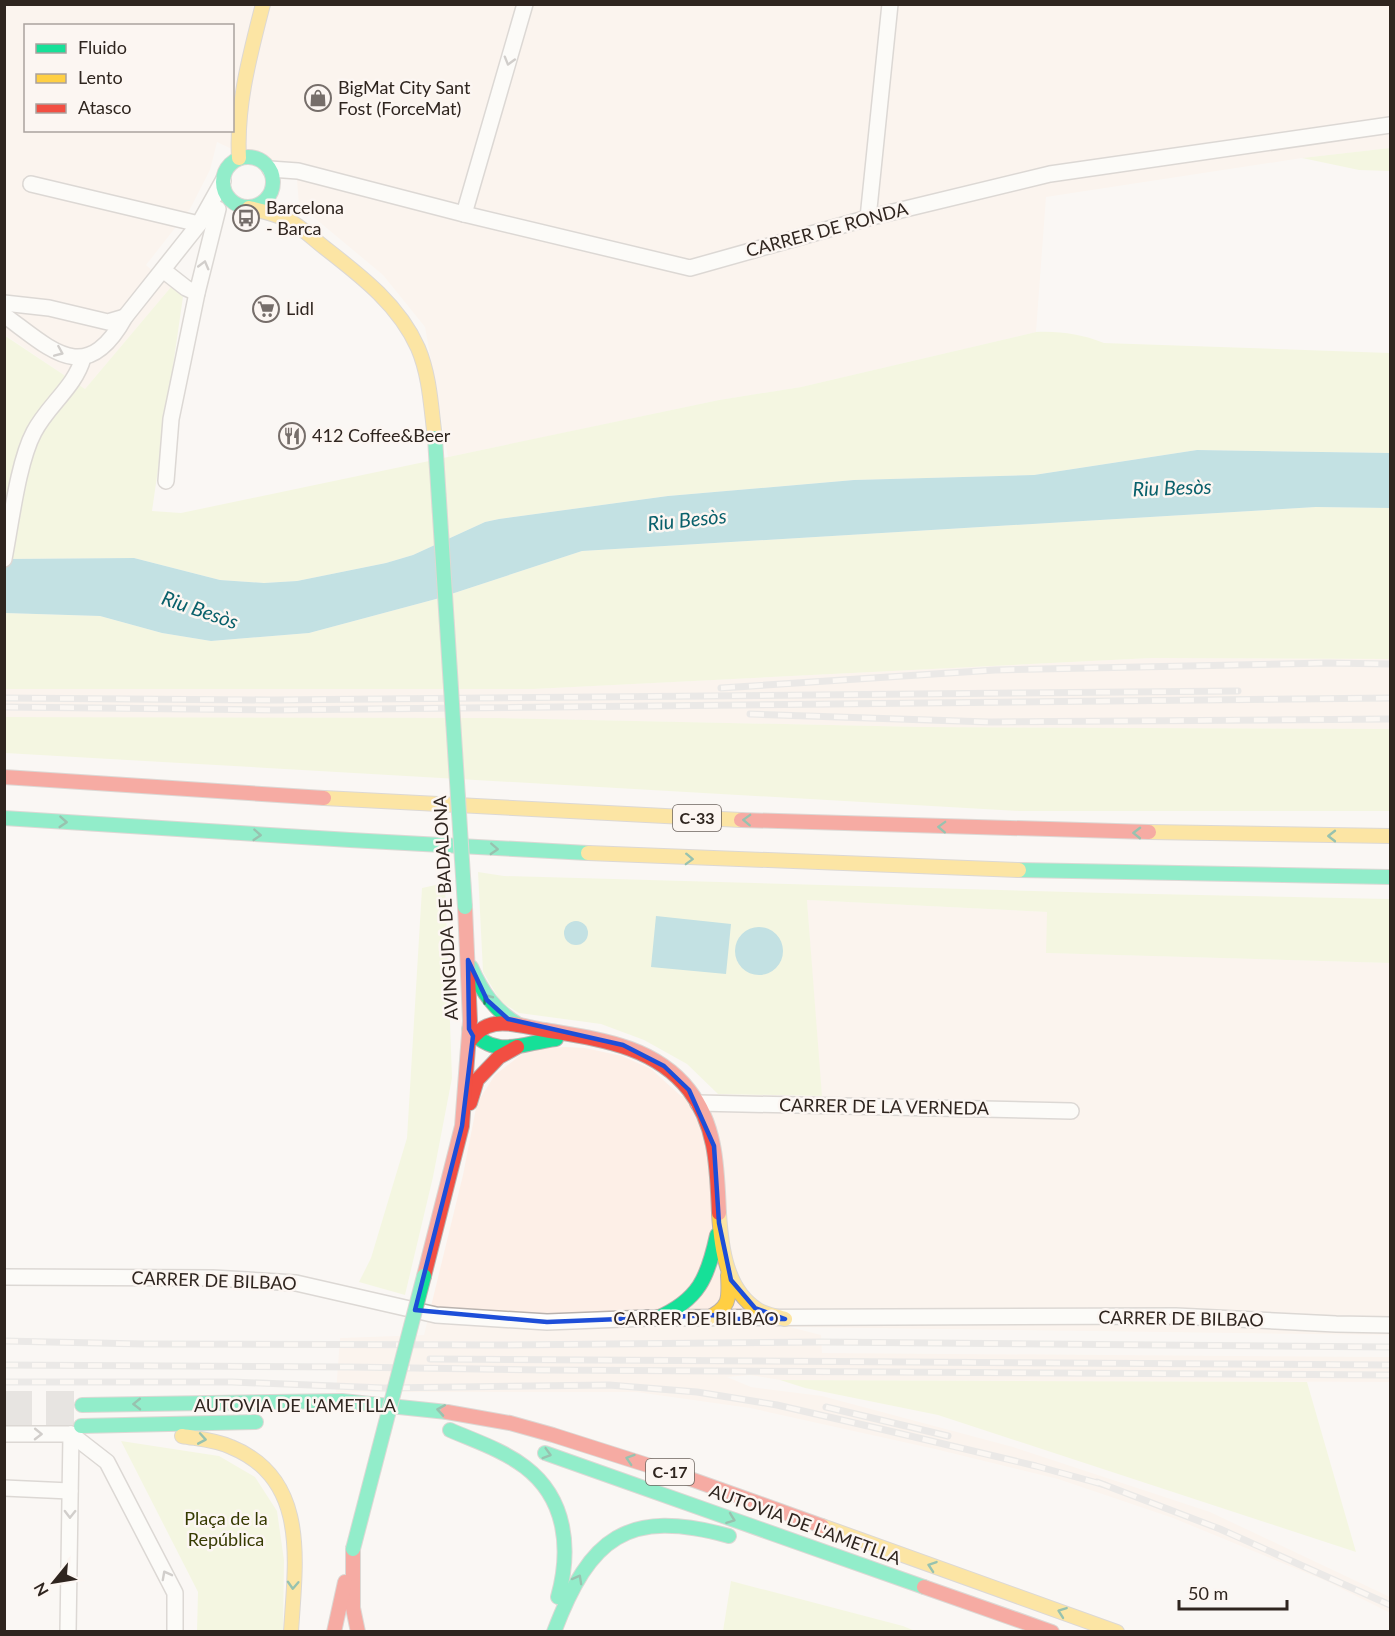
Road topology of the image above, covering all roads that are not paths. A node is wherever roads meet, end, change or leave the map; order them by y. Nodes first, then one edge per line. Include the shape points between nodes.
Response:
1 (263, 4) edge
2 (525, 4) edge
3 (890, 4) edge
4 (240, 75) edge
5 (1390, 125) edge
6 (239, 158) junction
7 (270, 169) junction
8 (222, 181) junction
9 (31, 184) dead end
10 (272, 191) junction
11 (224, 205) junction
12 (249, 208) junction
13 (464, 214) junction
14 (868, 218) junction
15 (293, 223) junction
16 (199, 224) junction
17 (163, 270) junction
18 (196, 294) junction
19 (4, 303) edge
20 (49, 308) junction
21 (4, 315) edge
22 (125, 317) junction
23 (25, 330) junction
24 (83, 358) junction
25 (166, 481) dead end
26 (4, 559) edge
27 (4, 777) edge
28 (4, 818) edge
29 (1390, 837) edge
30 (1390, 877) edge
31 (468, 960) junction
32 (519, 1025) junction
33 (470, 1036) junction
34 (600, 1039) junction
35 (519, 1046) junction
36 (698, 1102) junction
37 (1071, 1111) dead end
38 (462, 1126) junction
39 (719, 1222) junction
40 (728, 1272) junction
41 (4, 1277) edge
42 (705, 1278) junction
43 (717, 1317) junction
44 (657, 1318) junction
45 (785, 1319) junction
46 (1390, 1325) edge
47 (82, 1405) tunnel mouth
48 (275, 1421) dead end
49 (374, 1422) dead end
50 (398, 1423) dead end
51 (124, 1426) junction
52 (76, 1430) junction
53 (4, 1434) edge
54 (513, 1444) dead end
55 (535, 1450) dead end
56 (4, 1488) edge
57 (70, 1491) junction
58 (744, 1541) dead end
59 (353, 1549) junction
60 (822, 1565) dead end
61 (551, 1631) edge
62 (68, 1632) edge
63 (175, 1632) edge
64 (291, 1632) edge
65 (334, 1632) edge
66 (358, 1632) edge
67 (1040, 1632) edge
68 (1052, 1632) edge
69 (1117, 1632) edge

1 - 4 main road
2 -> 13 street
3 - 14 street
4 - 6 main road
5 - 14 street, CARRER DE RONDA via 1050,174
6 - 7 main road via 256,158
6 - 8 main road via 224,172
7 - 10 main road via 274,178
7 - 13 street, CARRER DE RONDA via 298,171
8 - 11 main road
8 - 16 street
9 - 16 street
10 - 12 main road via 258,206
10 - 15 main road, AVINGUDA DE BADALONA
11 - 12 main road
11 - 16 street
18 -> 11 street
12 - 15 main road, AVINGUDA DE BADALONA
13 - 14 street, CARRER DE RONDA via 690,268
15 - 31 main road, AVINGUDA DE BADALONA, bridge via 377,290 403,320 425,370 435,438
16 - 17 street
17 - 18 street
17 - 22 street
18 - 25 street via 171,419
19 - 20 street
20 - 22 street via 108,321
20 - 23 street via 29,316
21 - 23 street
22 - 24 street via 105,346
23 -> 24 street via 61,354
24 - 26 street via 80,370 34,432
29 -> 27 main road, C-33 via 784,822 486,808
28 -> 30 main road, C-33 via 699,859
32 -> 31 main road via 487,1000
31 - 33 main road, AVINGUDA DE BADALONA
32 - 33 main road via 494,1025
32 - 34 main road
33 - 35 main road via 494,1048
33 - 38 main road, AVINGUDA DE BADALONA
34 - 35 main road via 552,1040
34 - 36 main road via 664,1066
35 - 38 main road via 499,1057 477,1080
36 - 37 street, CARRER DE LA VERNEDA
36 - 39 main road via 714,1146
38 - 59 main road, AVINGUDA DE BADALONA, bridge
39 - 40 main road
39 - 42 main road
40 - 43 main road via 728,1303
40 - 45 main road via 736,1288 755,1308
41 - 44 street, CARRER DE BILBAO via 213,1278 296,1283 436,1315 547,1322
42 - 43 main road via 706,1301
42 - 44 main road via 701,1288 678,1310
43 - 44 street, CARRER DE BILBAO
43 - 45 street, CARRER DE BILBAO
45 - 46 street, CARRER DE BILBAO via 1176,1316
69 -> 47 main road, AUTOVIA DE L'AMETLLA / C-17 via 685,1478 500,1421 439,1410 342,1401
48 - 51 main road, AUTOVIA DE L'AMETLLA
49 - 50 main road, AUTOVIA DE L'AMETLLA
51 - 52 main road, AUTOVIA DE L'AMETLLA
51 -> 64 main road via 227,1445 253,1458 275,1479 288,1502 294,1528
53 -> 52 street
52 - 57 street
63 -> 52 street via 175,1593 106,1462
54 - 61 main road via 444,1429 526,1468 545,1486 559,1510 566,1566
55 -> 68 main road, AUTOVIA DE L'AMETLLA / C-17
56 - 57 street
57 -> 62 street
61 -> 58 main road via 588,1561 626,1533 660,1524 679,1525 700,1527
59 - 65 main road, AVINGUDA DE BADALONA
59 - 66 main road via 353,1608
60 - 67 main road

